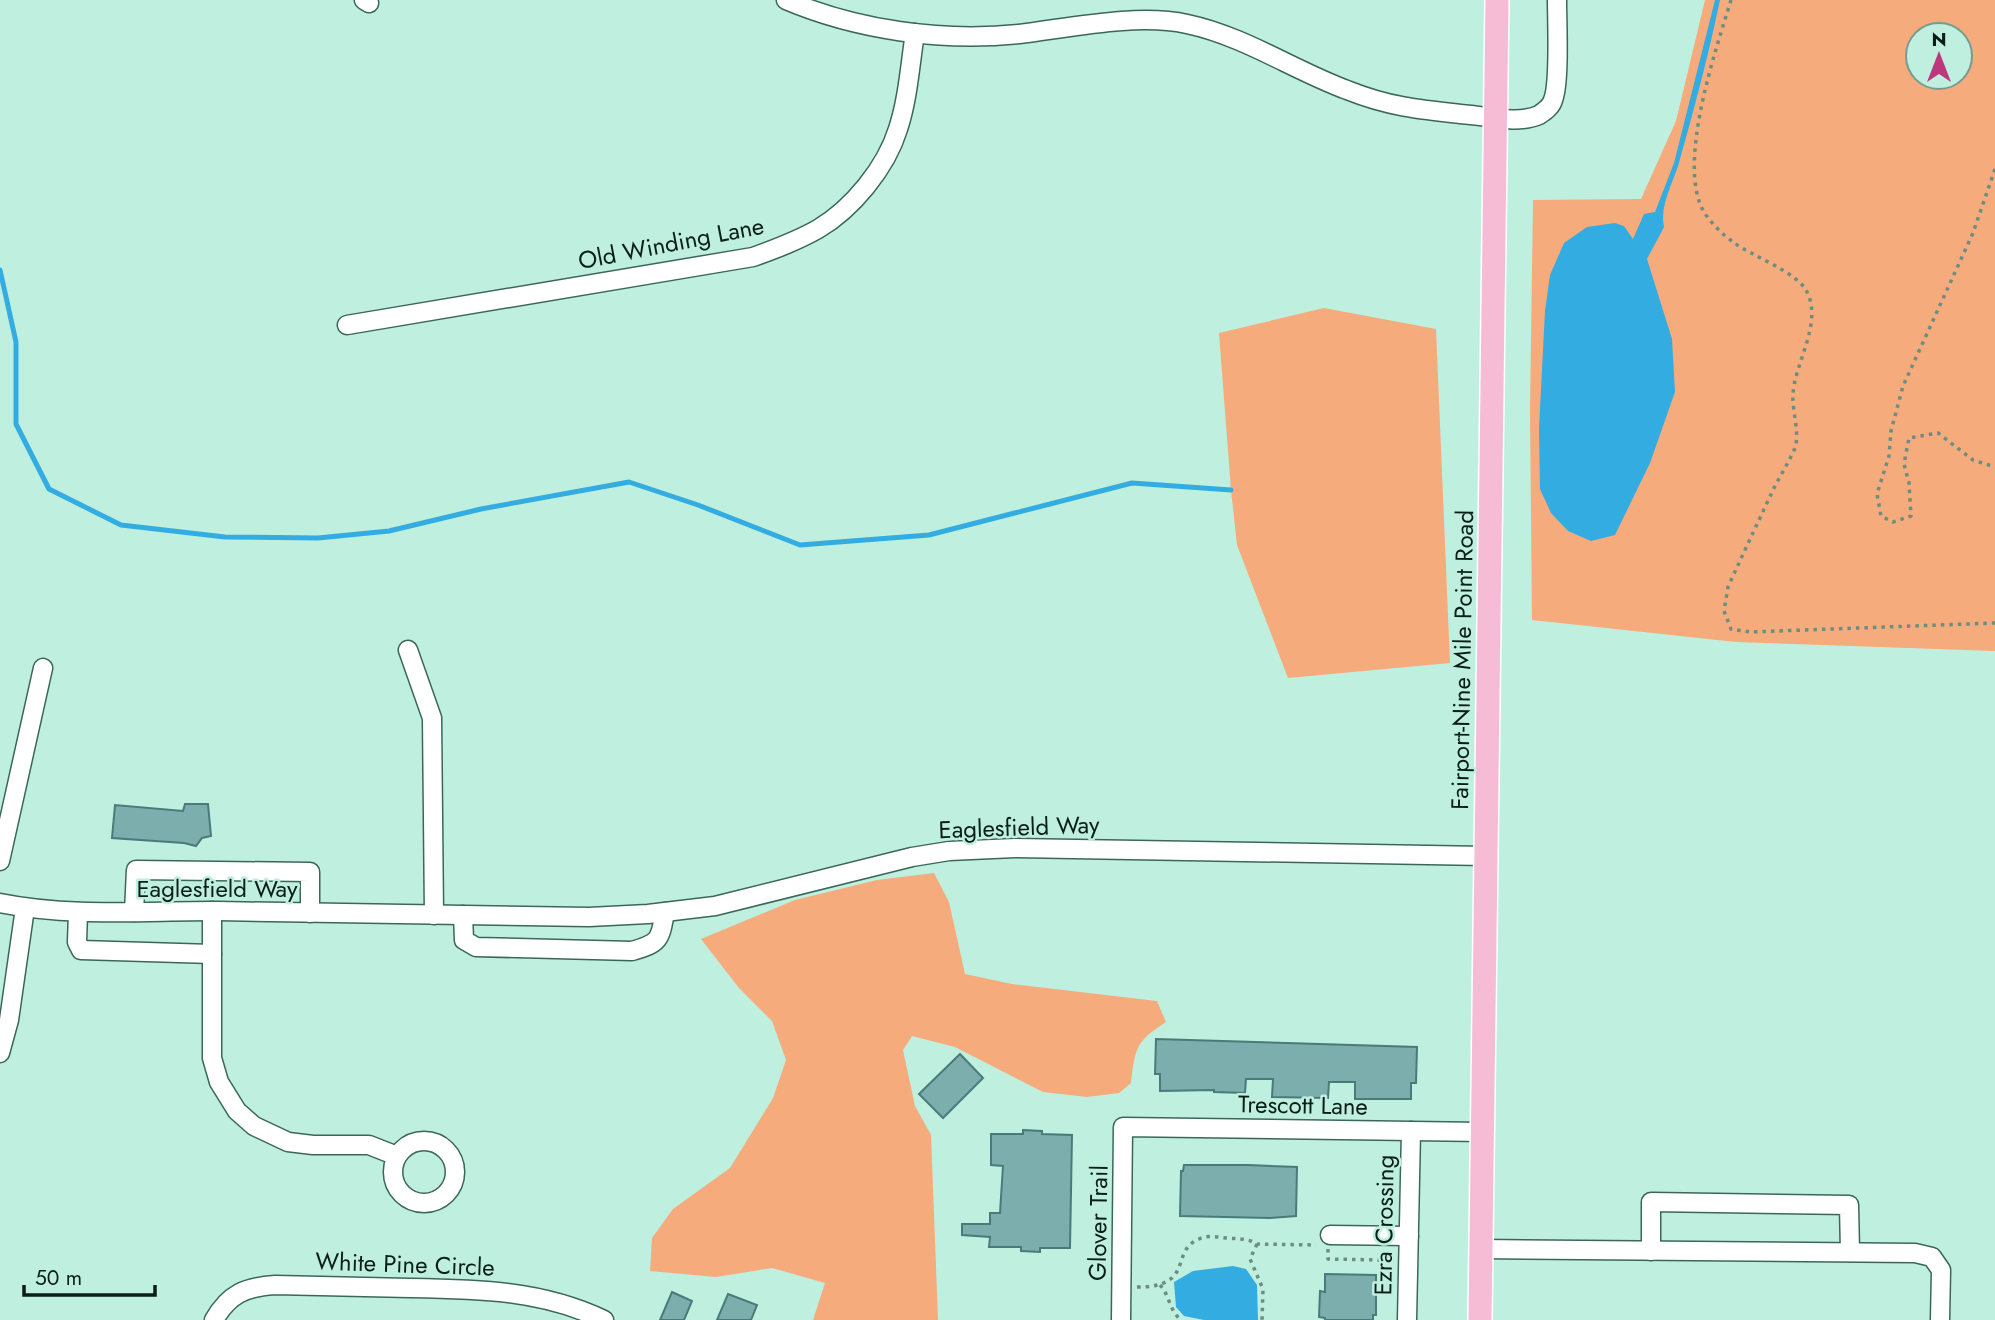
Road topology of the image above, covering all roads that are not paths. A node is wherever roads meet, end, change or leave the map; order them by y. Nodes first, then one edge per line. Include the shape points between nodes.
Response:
1 (786, 0) edge
2 (1497, 0) edge
3 (1557, 0) edge
4 (915, 33) junction
5 (1495, 118) junction
6 (347, 325) dead end
7 (408, 650) dead end
8 (43, 668) dead end
9 (1485, 856) junction
10 (0, 861) edge
11 (0, 903) edge
12 (25, 908) junction
13 (212, 911) junction
14 (78, 912) junction
15 (134, 912) junction
16 (665, 912) junction
17 (310, 913) junction
18 (434, 915) junction
19 (463, 915) junction
20 (212, 954) junction
21 (0, 1054) edge
22 (1123, 1127) joint
23 (1410, 1131) junction
24 (1483, 1132) junction
25 (397, 1156) dead end
26 (1330, 1235) dead end
27 (1409, 1236) junction
28 (1481, 1250) junction
29 (1651, 1251) junction
30 (1850, 1252) junction
31 (214, 1320) edge
32 (604, 1320) edge
33 (1121, 1320) edge
34 (1407, 1320) edge
35 (1480, 1320) edge
36 (1940, 1320) edge

1 - 4 street via 836,18
2 - 5 main road, Fairport-Nine Mile Point Road
3 - 5 street via 1552,103 1534,117
4 - 5 street via 1014,34 1141,20 1186,23 1226,35 1337,86 1396,106
4 - 6 street, Old Winding Lane via 904,104 889,152 842,211 792,243 753,257
5 - 9 main road, Fairport-Nine Mile Point Road
7 - 18 street via 432,718
8 - 10 street
9 - 16 street, Eaglesfield Way via 1015,848 949,851 715,906
9 - 24 main road, Fairport-Nine Mile Point Road
11 - 12 street, Eaglesfield Way
12 - 14 street, Eaglesfield Way
12 - 21 street
13 - 15 street, Eaglesfield Way
13 - 17 street, Eaglesfield Way
13 - 20 street
14 - 15 street, Eaglesfield Way
14 - 20 street via 80,950
15 - 17 street via 136,870 149,870 310,872
16 - 19 street, Eaglesfield Way via 589,917
16 - 19 street via 660,937 652,946 632,951 476,947 464,940
17 - 18 street, Eaglesfield Way
18 - 19 street, Eaglesfield Way
20 - 25 street via 212,1058 219,1082 237,1111 254,1126 288,1142 369,1145
22 - 23 street, Trescott Lane
22 - 33 street, Glover Trail
23 - 24 street, Trescott Lane
23 - 27 street, Ezra Crossing
24 - 28 main road, Fairport-Nine Mile Point Road
26 - 27 street
27 - 34 street, Ezra Crossing
28 - 29 street
28 - 35 main road, Fairport-Nine Mile Point Road
29 - 30 street
29 - 30 street via 1651,1202 1849,1205
30 - 36 street via 1932,1257 1941,1270
31 - 32 street, White Pine Circle via 235,1294 275,1285 519,1293

